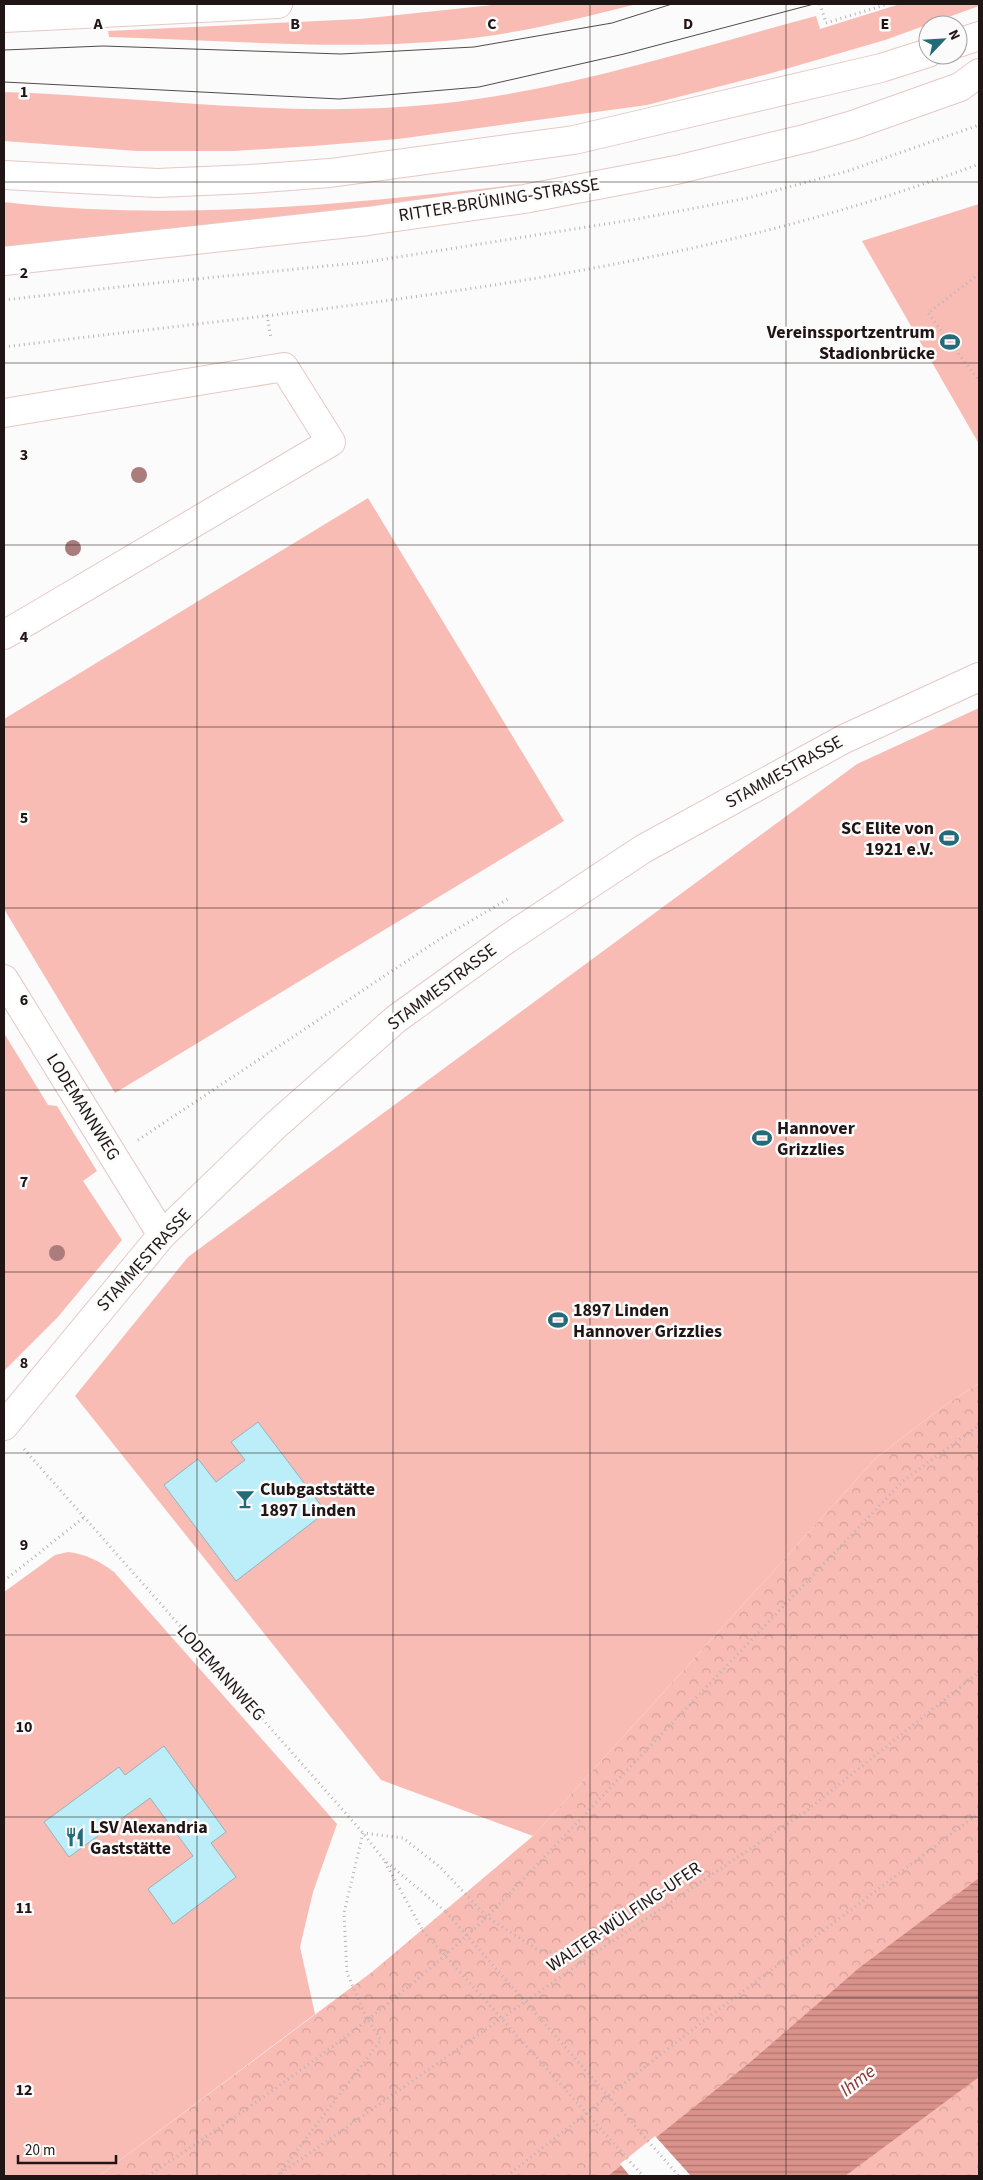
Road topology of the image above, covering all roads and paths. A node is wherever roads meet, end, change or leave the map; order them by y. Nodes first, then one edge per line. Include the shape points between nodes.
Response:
1 (278, 4) edge
2 (820, 4) edge
3 (888, 4) edge
4 (4, 18) edge
5 (918, 56) edge
6 (979, 73) edge
7 (979, 164) edge
8 (4, 176) edge
9 (4, 261) edge
10 (979, 274) edge
11 (4, 347) edge
12 (979, 381) edge
13 (4, 413) edge
14 (4, 635) edge
15 (979, 677) edge
16 (4, 979) edge
17 (162, 1235) junction
18 (979, 1425) edge
19 (4, 1426) edge
20 (83, 1518) junction
21 (4, 1581) edge
22 (979, 1672) edge
23 (979, 1813) edge
24 (363, 1833) junction
25 (384, 1860) junction
26 (487, 1917) junction
27 (589, 1957) junction
28 (367, 2019) junction
29 (148, 2176) edge
30 (277, 2176) edge
31 (507, 2176) edge
32 (643, 2176) edge
33 (679, 2176) edge

1 - 4 street
2 - 3 path via 826,22
5 - 8 street via 872,70 574,140 330,173 157,183
6 - 9 street, RITTER-BRÜNING-STRASSE via 960,87 853,125 676,170 524,199 368,221
7 - 11 path via 915,188 776,229 547,277 344,306
10 - 12 path via 928,314
13 - 14 street via 284,367 331,442
15 - 17 street, STAMMESTRASSE via 844,739 652,844 507,939 396,1019 276,1124
16 - 17 street, LODEMANNWEG
17 - 19 street, STAMMESTRASSE
18 - 26 path via 903,1481
19 - 20 path, LODEMANNWEG
20 - 21 path
20 - 24 path, LODEMANNWEG
22 - 27 path, WALTER-WÜLFING-UFER via 805,1812
23 - 31 path via 697,2026
24 - 25 path, LODEMANNWEG
24 - 26 path via 403,1838 440,1867
24 - 28 path via 344,1913 347,1973
25 - 32 path, bridge via 423,1932
25 - 33 path, LODEMANNWEG, bridge via 446,1912
26 - 27 path via 538,1950
26 - 28 path via 446,1957
27 - 30 path, WALTER-WÜLFING-UFER
28 - 29 path via 247,2110
28 - 30 path via 381,2040

